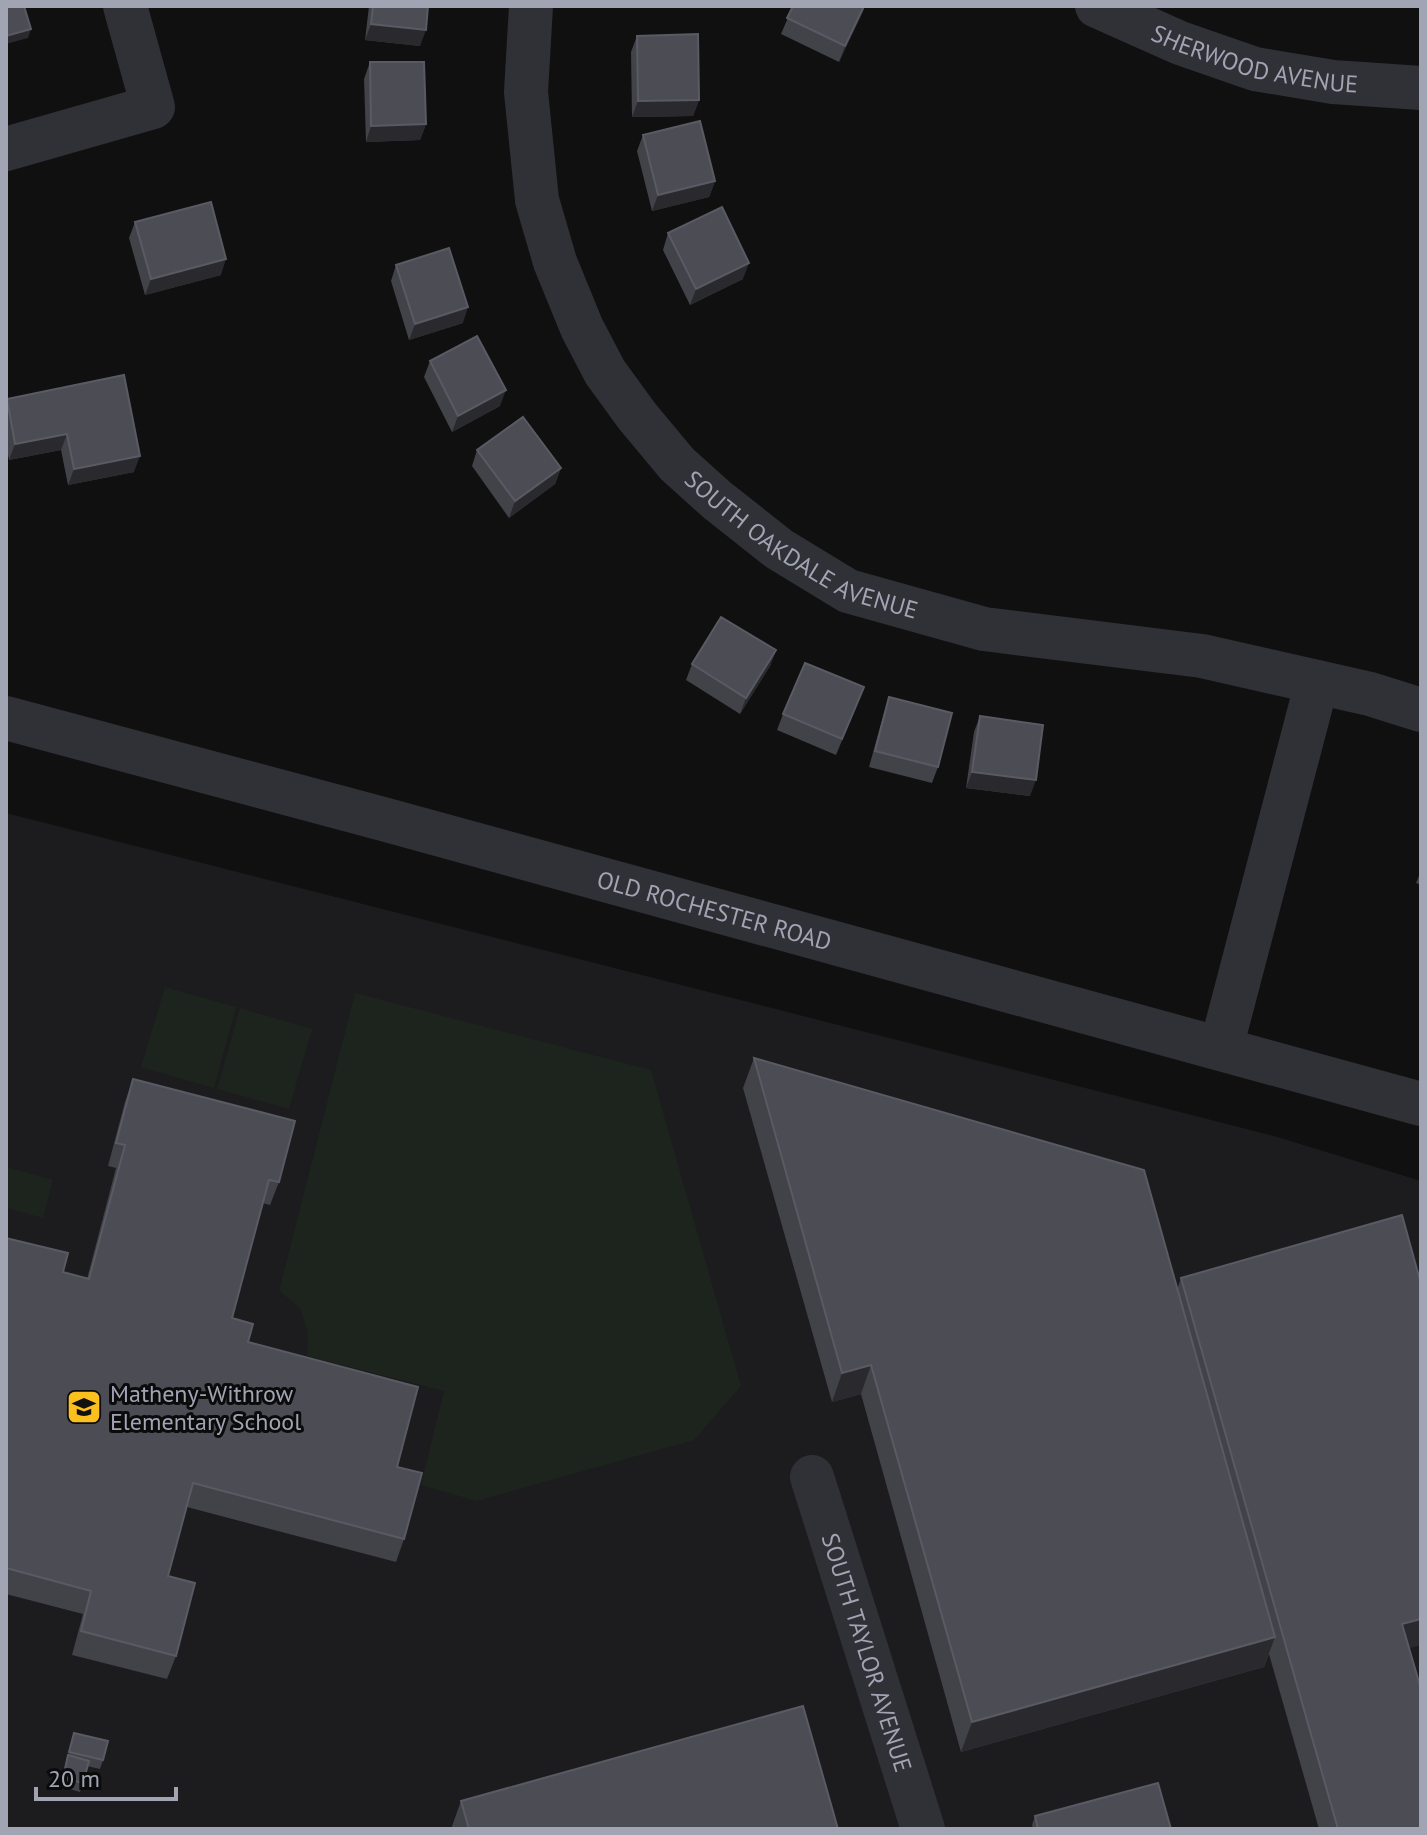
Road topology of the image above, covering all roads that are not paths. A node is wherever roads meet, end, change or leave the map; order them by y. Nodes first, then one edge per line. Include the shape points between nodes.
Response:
1 (125, 6) edge
2 (531, 6) edge
3 (1097, 6) edge
4 (1421, 88) edge
5 (6, 149) edge
6 (1317, 682) junction
7 (1421, 710) edge
8 (6, 718) edge
9 (1221, 1048) junction
10 (1421, 1104) edge
11 (812, 1477) dead end
12 (923, 1829) edge

1 - 5 street via 153,107
2 - 6 street, SOUTH OAKDALE AVENUE via 526,92 537,200 555,262 605,372 677,464 717,500 779,549 848,591 984,629 1202,656
3 - 4 street, SHERWOOD AVENUE via 1255,69 1333,82
6 - 7 street, SOUTH OAKDALE AVENUE
6 - 9 street
8 - 9 street, OLD ROCHESTER ROAD
9 - 10 street, OLD ROCHESTER ROAD
11 - 12 street, SOUTH TAYLOR AVENUE

